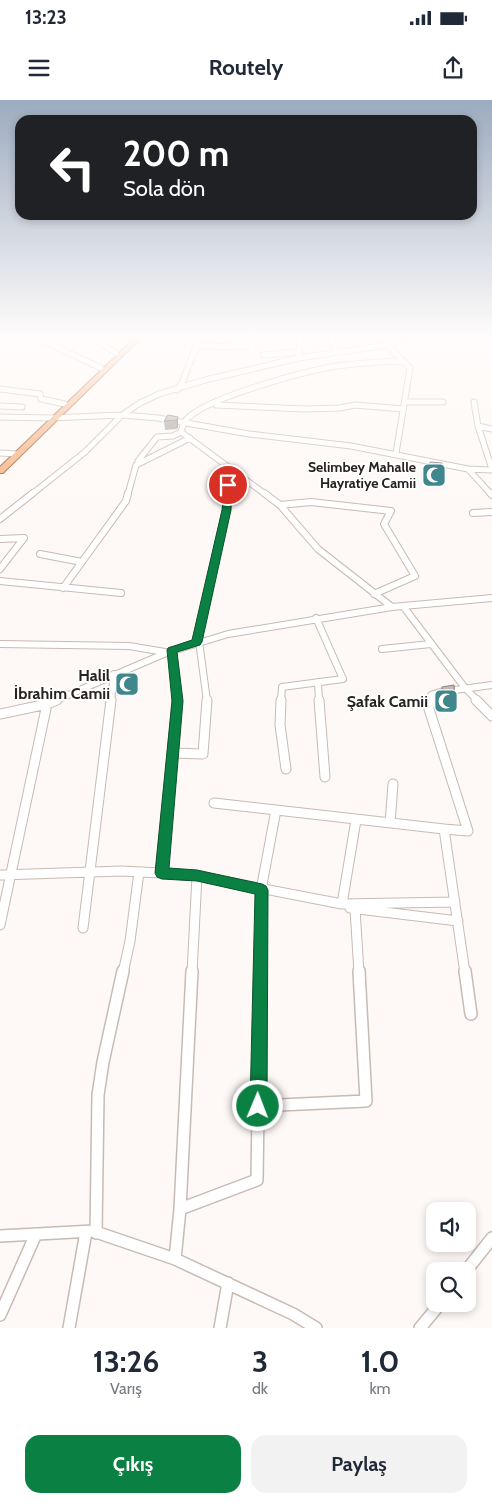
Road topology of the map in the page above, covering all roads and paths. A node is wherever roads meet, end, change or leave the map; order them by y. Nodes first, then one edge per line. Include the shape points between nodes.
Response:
1 (34, 393) edge
2 (76, 393) edge
3 (79, 393) edge
4 (162, 393) edge
5 (241, 393) edge
6 (407, 393) edge
7 (406, 402) junction
8 (443, 402) dead end
9 (474, 402) dead end
10 (65, 404) junction
11 (211, 404) junction
12 (0, 406) edge
13 (22, 407) dead end
14 (403, 408) junction
15 (122, 415) junction
16 (0, 417) edge
17 (52, 418) junction
18 (184, 423) junction
19 (478, 426) junction
20 (492, 429) edge
21 (181, 432) junction
22 (190, 438) junction
23 (0, 453) edge
24 (396, 453) junction
25 (14, 454) junction
26 (0, 465) edge
27 (136, 465) junction
28 (468, 470) junction
29 (492, 470) edge
30 (0, 471) edge
31 (228, 485) dead end
32 (492, 495) edge
33 (280, 505) junction
34 (473, 512) dead end
35 (492, 512) edge
36 (0, 519) edge
37 (0, 539) edge
38 (40, 554) dead end
39 (82, 562) junction
40 (0, 569) edge
41 (0, 581) edge
42 (63, 588) junction
43 (120, 593) dead end
44 (374, 594) junction
45 (492, 598) edge
46 (404, 606) junction
47 (392, 607) junction
48 (316, 618) junction
49 (198, 642) junction
50 (0, 644) edge
51 (431, 644) junction
52 (382, 649) dead end
53 (169, 651) junction
54 (114, 674) junction
55 (318, 682) junction
56 (492, 685) edge
57 (465, 688) junction
58 (47, 704) junction
59 (0, 714) edge
60 (492, 716) edge
61 (173, 753) junction
62 (286, 769) dead end
63 (325, 777) dead end
64 (393, 784) dead end
65 (214, 803) dead end
66 (276, 810) junction
67 (356, 820) junction
68 (390, 823) junction
69 (444, 829) junction
70 (139, 872) junction
71 (89, 873) junction
72 (162, 873) junction
73 (0, 875) edge
74 (11, 875) junction
75 (197, 876) junction
76 (262, 890) junction
77 (455, 902) junction
78 (306, 903) dead end
79 (342, 904) junction
80 (355, 909) junction
81 (458, 921) junction
82 (0, 925) edge
83 (83, 928) dead end
84 (471, 1014) dead end
85 (258, 1106) junction
86 (180, 1209) junction
87 (91, 1232) junction
88 (36, 1234) junction
89 (0, 1236) edge
90 (492, 1238) edge
91 (175, 1259) junction
92 (473, 1262) edge
93 (228, 1283) junction
94 (433, 1312) edge
95 (0, 1315) edge
96 (69, 1328) edge
97 (220, 1328) edge
98 (316, 1328) edge
99 (420, 1328) edge

1 - 10 street via 40,394 41,400
2 - 10 main road
3 - 17 main road
4 - 15 street
5 - 11 street
6 - 7 street
7 - 8 street
7 - 14 street
9 - 19 street
10 - 17 main road
11 - 14 street via 304,409 355,405
11 - 18 street
12 - 13 street
14 - 24 street
15 - 17 street
15 - 18 street
15 - 36 street via 85,452
16 - 17 street
17 - 25 main road
18 - 21 street
18 - 24 street
19 - 20 street
19 - 29 street
21 - 22 street
21 - 27 street via 157,437
22 - 27 street
22 - 33 street
23 - 25 street
24 - 28 street
25 - 26 main road
25 - 30 main road
27 - 39 street via 126,500
28 - 29 street
28 - 32 street
31 - 49 street via 226,510
33 - 44 street via 318,549
33 - 44 street via 311,502 391,512 384,524 415,576
34 - 35 street
37 - 40 street via 24,538
38 - 39 street
39 - 42 street
41 - 42 street
42 - 43 street
44 - 47 street
45 - 46 street
46 - 47 street
46 - 51 street
47 - 48 street
48 - 49 street
48 - 55 street via 343,680
49 - 53 street
49 - 61 street via 207,700 204,754
50 - 53 street via 129,646
51 - 52 street
51 - 57 street
53 - 54 street
53 - 61 street via 178,701
54 - 58 street
54 - 71 street
55 - 62 street via 282,687 280,725
55 - 63 street
56 - 57 street
57 - 60 street
57 - 69 street via 431,695 429,709 468,831
58 - 59 street
58 - 74 street
61 - 72 street
64 - 68 street
65 - 66 street
66 - 67 street
66 - 76 street
67 - 68 street
67 - 79 street
68 - 69 street
69 - 77 street
70 - 71 street
70 - 72 street
70 - 87 street via 130,941 102,1062
71 - 74 street
71 - 83 street
72 - 75 street
73 - 74 street
74 - 82 street
75 - 76 street
75 - 86 street
76 - 79 street
76 - 85 street
77 - 79 street
77 - 81 street
78 - 80 street
80 - 81 street
80 - 85 street via 366,1101
81 - 84 street
85 - 86 street via 257,1180
86 - 91 street
87 - 88 street
87 - 91 street
87 - 96 street
88 - 89 street
88 - 95 street
90 - 92 street
91 - 93 street
93 - 97 street
93 - 98 street
94 - 99 street

